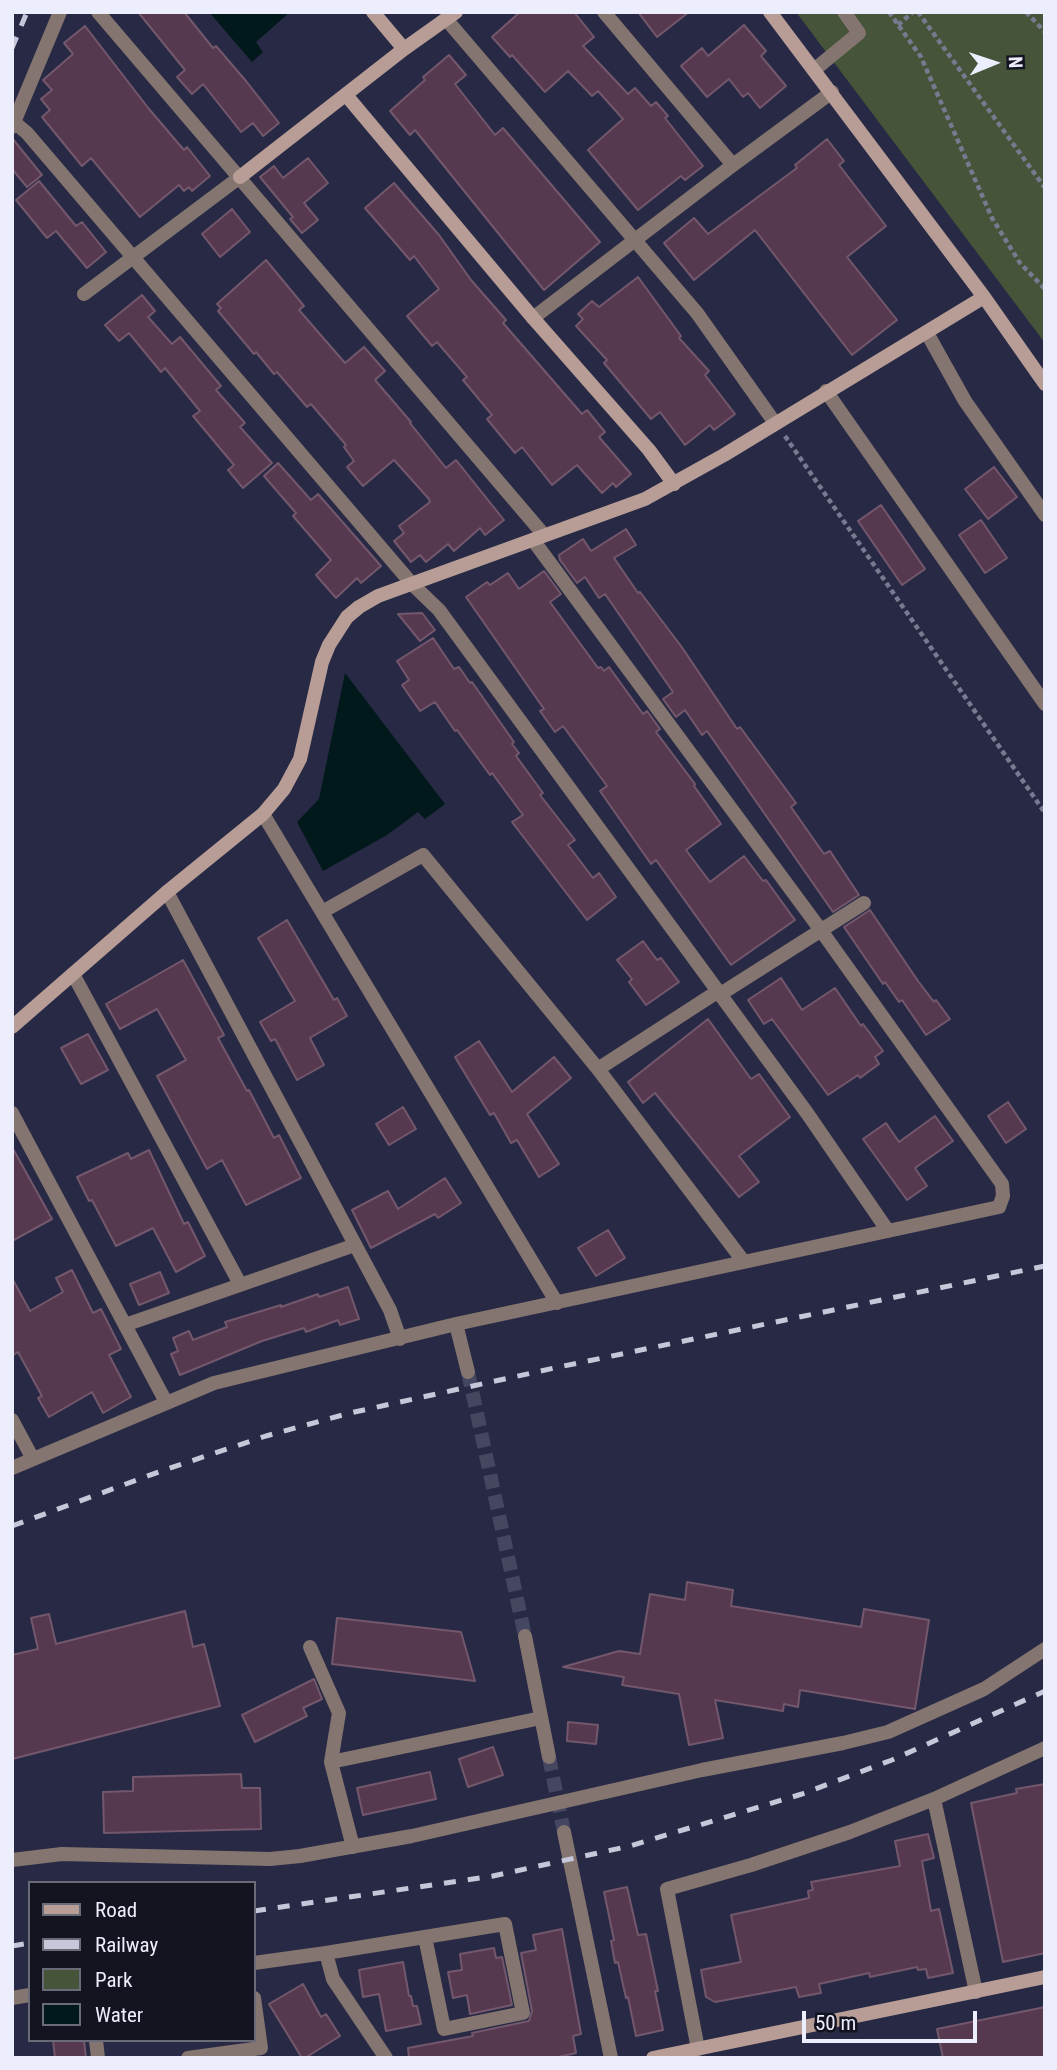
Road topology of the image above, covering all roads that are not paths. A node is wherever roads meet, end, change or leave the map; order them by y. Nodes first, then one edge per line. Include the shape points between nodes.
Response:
1 (60, 12) edge
2 (98, 12) edge
3 (373, 12) edge
4 (604, 12) edge
5 (770, 12) edge
6 (844, 12) edge
7 (451, 16) edge
8 (404, 49) junction
9 (814, 69) junction
10 (832, 92) junction
11 (346, 95) junction
12 (13, 125) edge
13 (733, 164) junction
14 (240, 177) junction
15 (633, 240) junction
16 (134, 256) junction
17 (84, 294) dead end
18 (984, 297) junction
19 (533, 318) junction
20 (927, 333) junction
21 (1045, 384) edge
22 (826, 391) junction
23 (775, 423) junction
24 (674, 484) junction
25 (1045, 515) edge
26 (539, 537) junction
27 (412, 584) junction
28 (1045, 704) edge
29 (263, 814) junction
30 (167, 892) junction
31 (864, 903) dead end
32 (322, 912) junction
33 (820, 929) junction
34 (73, 974) junction
35 (718, 993) junction
36 (12, 1027) edge
37 (598, 1069) junction
38 (12, 1113) edge
39 (888, 1231) junction
40 (355, 1245) junction
41 (744, 1262) junction
42 (240, 1284) junction
43 (557, 1303) junction
44 (456, 1324) junction
45 (125, 1325) junction
46 (400, 1339) junction
47 (468, 1372) tunnel mouth
48 (166, 1402) junction
49 (12, 1420) edge
50 (33, 1459) junction
51 (12, 1468) edge
52 (525, 1636) tunnel mouth
53 (310, 1647) dead end
54 (1045, 1649) edge
55 (541, 1718) junction
56 (1045, 1748) edge
57 (550, 1757) tunnel mouth
58 (331, 1762) junction
59 (934, 1799) junction
60 (564, 1832) tunnel mouth
61 (353, 1847) junction
62 (12, 1860) edge
63 (425, 1937) junction
64 (327, 1953) junction
65 (256, 1963) edge
66 (1045, 1977) edge
67 (976, 1992) junction
68 (256, 2012) edge
69 (698, 2049) junction
70 (188, 2058) edge
71 (386, 2058) edge
72 (611, 2058) edge
73 (653, 2058) edge

1 - 12 street
2 - 14 street
3 - 8 street
4 - 13 street
5 - 9 street
6 - 9 street via 859,33
7 - 8 street
7 - 15 street
8 - 11 street
9 - 10 street
10 - 13 street
10 - 18 street
11 - 14 street
11 - 19 street
12 - 16 street via 27,133
13 - 15 street
14 - 16 street
14 - 26 street
15 - 19 street
15 - 23 street via 697,313
16 - 17 street
16 - 27 street
18 - 20 street
18 - 21 street
19 - 24 street
20 - 22 street
20 - 25 street via 965,401
22 - 23 street
22 - 28 street
23 - 24 street
24 - 26 street via 621,509
26 - 27 street
26 - 33 street
27 - 29 street via 359,607 337,631 322,662 300,759
27 - 35 street via 439,610
29 - 30 street
29 - 32 street
30 - 34 street
30 - 40 street
31 - 33 street
32 - 37 street via 424,855
32 - 43 street
33 - 35 street
33 - 39 street via 1002,1184 999,1207
34 - 36 street
34 - 42 street
35 - 37 street
35 - 39 street
37 - 41 street
38 - 45 street
39 - 41 street
40 - 42 street
40 - 46 street via 390,1310
41 - 43 street
42 - 45 street
43 - 44 street
44 - 46 street
44 - 47 street
45 - 48 street
46 - 48 street via 247,1374
48 - 50 street
49 - 50 street
50 - 51 street
52 - 55 street
53 - 58 street via 340,1713
54 - 61 street via 984,1689 888,1732
55 - 57 street
55 - 58 street
56 - 59 street
58 - 61 street
59 - 67 street
59 - 69 street via 808,1847 667,1889
60 - 72 street
61 - 62 street via 270,1858 62,1854
63 - 63 street via 505,1924 523,2013 444,2029
63 - 64 street
64 - 65 street
64 - 71 street via 333,1979
66 - 67 street
67 - 69 street
68 - 70 street via 261,2048
69 - 73 street

